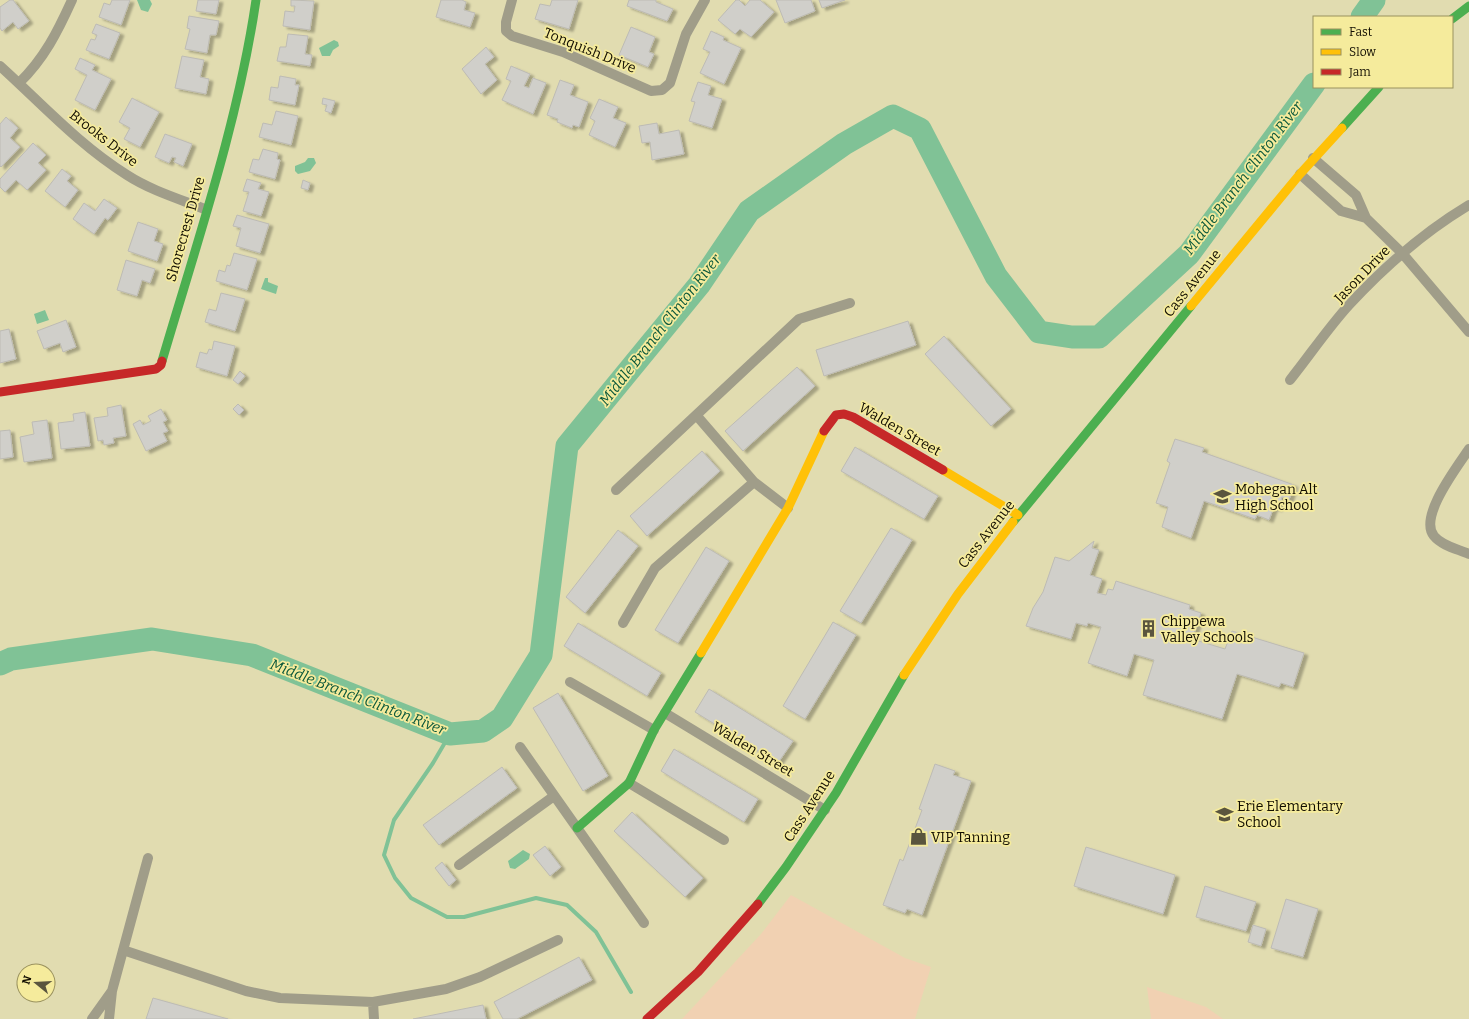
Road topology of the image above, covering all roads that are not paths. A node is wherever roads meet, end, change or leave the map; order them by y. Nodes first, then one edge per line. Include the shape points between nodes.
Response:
1 (72, 0) edge
2 (256, 0) edge
3 (512, 0) edge
4 (705, 0) edge
5 (1469, 6) edge
6 (1453, 18) edge
7 (0, 66) edge
8 (19, 83) junction
9 (1378, 88) edge
10 (1314, 158) junction
11 (1300, 174) junction
12 (1469, 205) edge
13 (205, 209) junction
14 (1366, 218) junction
15 (1402, 253) junction
16 (850, 303) dead end
17 (1469, 332) edge
18 (1290, 380) dead end
19 (0, 392) edge
20 (697, 416) junction
21 (1469, 449) edge
22 (754, 482) junction
23 (616, 490) dead end
24 (788, 508) junction
25 (1018, 514) junction
26 (1469, 554) edge
27 (623, 623) dead end
28 (570, 682) dead end
29 (665, 713) junction
30 (654, 730) junction
31 (520, 747) dead end
32 (629, 783) junction
33 (554, 796) junction
34 (825, 810) junction
35 (577, 828) junction
36 (724, 840) dead end
37 (148, 858) dead end
38 (459, 865) dead end
39 (644, 923) dead end
40 (558, 940) dead end
41 (123, 950) junction
42 (112, 991) junction
43 (373, 1002) junction
44 (92, 1019) edge
45 (109, 1019) edge
46 (374, 1019) edge
47 (647, 1019) edge

1 - 8 street via 50,46 35,68
2 - 13 street, Shorecrest Drive via 239,90
3 - 4 street, Tonquish Drive via 506,31 512,36 563,52 651,91 662,90 670,82 686,34
5 - 6 street
7 - 8 street, Brooks Drive
8 - 13 street, Brooks Drive via 78,138 117,169 146,185
9 - 10 street, Cass Avenue
10 - 11 street, Cass Avenue
10 - 14 street via 1356,195
11 - 14 street via 1341,211
11 - 25 street, Cass Avenue
12 - 15 street, Jason Drive
13 - 19 street, Shorecrest Drive via 161,365 156,369
14 - 15 street
15 - 17 street
15 - 18 street, Jason Drive via 1349,305
16 - 20 street via 799,319
20 - 22 street
20 - 23 street
21 - 26 street via 1442,490 1434,507 1430,527 1433,535 1445,544
22 - 24 street
22 - 27 street via 655,568
24 - 25 street, Walden Street via 829,422 844,414 864,423
24 - 29 street, Walden Street
25 - 34 street, Cass Avenue via 948,607 907,670
28 - 30 street
29 - 30 street, Walden Street
29 - 34 street, Walden Street
30 - 32 street, Walden Street
31 - 33 street
32 - 35 street, Walden Street
32 - 36 street
33 - 35 street
33 - 38 street
34 - 47 street, Cass Avenue via 741,927 698,973
35 - 39 street
37 - 41 street
40 - 43 street via 473,980 446,989
41 - 42 street
41 - 43 street via 246,991 280,998
42 - 44 street
42 - 45 street
43 - 46 street

